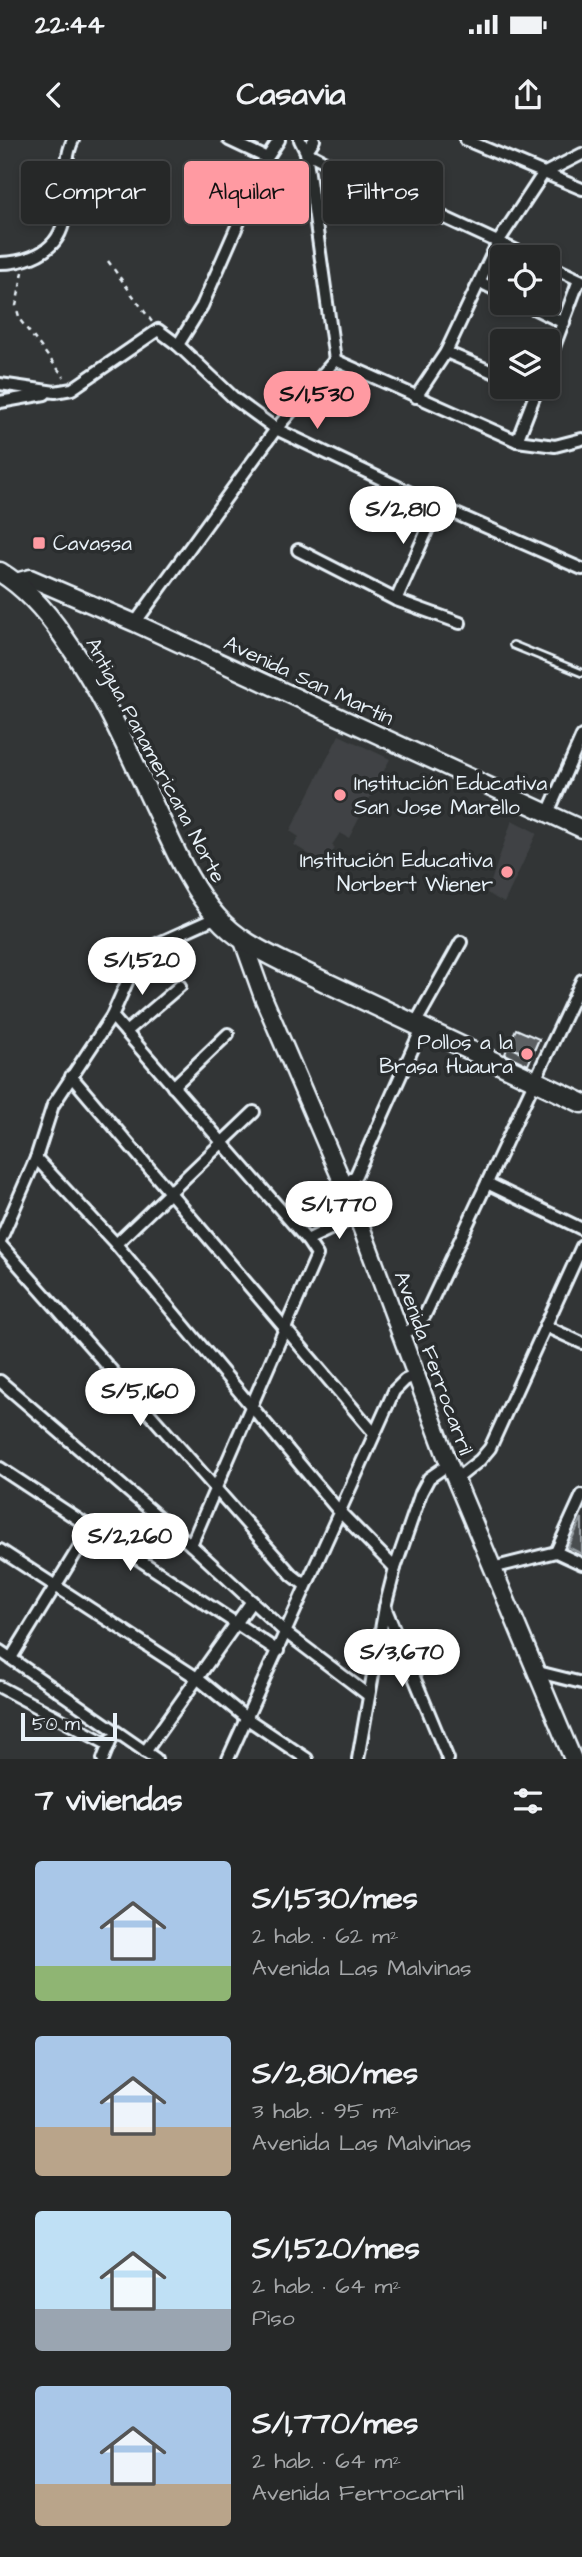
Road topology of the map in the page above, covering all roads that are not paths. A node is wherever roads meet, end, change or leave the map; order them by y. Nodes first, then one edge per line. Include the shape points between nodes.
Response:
1 (73, 140) edge
2 (229, 140) edge
3 (279, 140) edge
4 (300, 140) edge
5 (314, 140) edge
6 (466, 140) edge
7 (306, 152) junction
8 (582, 154) edge
9 (267, 159) junction
10 (543, 174) junction
11 (582, 189) edge
12 (498, 242) junction
13 (504, 245) edge
14 (0, 262) edge
15 (560, 271) edge
16 (580, 281) edge
17 (480, 282) junction
18 (490, 287) edge
19 (548, 315) edge
20 (564, 323) junction
21 (560, 333) edge
22 (178, 345) junction
23 (446, 352) junction
24 (335, 360) junction
25 (490, 371) edge
26 (0, 384) edge
27 (55, 392) junction
28 (416, 397) junction
29 (531, 399) edge
30 (0, 402) edge
31 (276, 429) junction
32 (582, 439) edge
33 (517, 441) junction
34 (438, 506) junction
35 (298, 550) dead end
36 (582, 569) edge
37 (0, 572) edge
38 (16, 582) junction
39 (396, 600) junction
40 (135, 623) junction
41 (460, 623) dead end
42 (513, 645) dead end
43 (582, 673) edge
44 (582, 736) edge
45 (548, 814) junction
46 (582, 829) edge
47 (217, 917) junction
48 (243, 941) junction
49 (461, 942) dead end
50 (582, 980) edge
51 (180, 986) dead end
52 (112, 1016) junction
53 (418, 1026) junction
54 (126, 1032) junction
55 (228, 1034) dead end
56 (71, 1076) junction
57 (534, 1081) junction
58 (173, 1087) junction
59 (582, 1103) edge
60 (254, 1112) dead end
61 (222, 1144) junction
62 (36, 1158) junction
63 (487, 1183) junction
64 (345, 1186) junction
65 (169, 1192) junction
66 (357, 1216) junction
67 (582, 1229) edge
68 (307, 1240) junction
69 (0, 1243) edge
70 (116, 1244) junction
71 (582, 1246) edge
72 (545, 1326) junction
73 (286, 1331) junction
74 (401, 1336) junction
75 (582, 1343) edge
76 (415, 1375) junction
77 (0, 1381) edge
78 (250, 1408) junction
79 (374, 1433) junction
80 (449, 1464) junction
81 (0, 1468) edge
82 (455, 1480) junction
83 (214, 1489) junction
84 (582, 1495) edge
85 (338, 1510) junction
86 (91, 1528) junction
87 (191, 1545) junction
88 (0, 1550) edge
89 (556, 1552) junction
90 (582, 1564) edge
91 (395, 1568) junction
92 (492, 1568) junction
93 (304, 1585) junction
94 (55, 1588) junction
95 (252, 1601) junction
96 (385, 1607) junction
97 (237, 1624) junction
98 (285, 1632) junction
99 (0, 1651) edge
100 (278, 1651) junction
101 (11, 1658) junction
102 (538, 1672) junction
103 (197, 1678) junction
104 (582, 1683) edge
105 (0, 1687) edge
106 (64, 1695) junction
107 (368, 1695) junction
108 (52, 1714) junction
109 (246, 1718) junction
110 (115, 1732) junction
111 (109, 1745) junction
112 (145, 1752) junction
113 (103, 1759) edge
114 (156, 1759) edge
115 (228, 1759) edge
116 (307, 1759) edge
117 (358, 1759) edge
118 (448, 1759) edge
119 (573, 1759) edge

1 - 14 street via 68,155 66,220 57,238 44,252
2 - 9 street
3 - 9 street
4 - 7 street
5 - 7 street
6 - 10 street
7 - 12 street
7 - 24 street
8 - 10 street
9 - 22 street via 202,306
10 - 11 street
10 - 12 street
12 - 13 street
12 - 17 street
15 - 16 street
16 - 20 street
17 - 18 street
17 - 23 street
19 - 20 street
20 - 21 street
22 - 27 street via 158,330 72,389
22 - 31 street via 235,399
23 - 25 street
23 - 28 street
24 - 28 street
24 - 31 street
26 - 27 street
27 - 30 street
28 - 33 street
29 - 33 street
31 - 34 street
31 - 40 street
32 - 33 street via 555,446
34 - 36 street
34 - 39 street
35 - 39 street
37 - 38 main road, Antigua Panamericana Norte
38 - 40 main road, Avenida San Martín via 30,578
38 - 47 main road, Antigua Panamericana Norte via 48,615 86,668 189,880
39 - 41 street
40 - 45 main road, Avenida San Martín
42 - 43 lane
44 - 45 street
45 - 46 main road, Avenida San Martín
47 - 48 main road, Antigua Panamericana Norte
47 - 52 street via 142,952
48 - 53 main road, Antigua Panamericana Norte
48 - 64 main road, Avenida Ferrocarril
49 - 53 street
50 - 57 street
51 - 54 street
52 - 54 street
52 - 56 street
53 - 57 main road, Antigua Panamericana Norte
53 - 64 street via 356,1175
54 - 58 street
55 - 58 street
56 - 62 street via 53,1105
56 - 65 street
57 - 59 main road, Antigua Panamericana Norte
57 - 63 street
58 - 61 street
60 - 61 street
61 - 65 street
61 - 68 street
62 - 69 street
62 - 70 street
63 - 67 street
63 - 74 street via 425,1315
64 - 66 main road, Avenida Ferrocarril
65 - 70 street
65 - 73 street
66 - 68 street
66 - 74 main road, Avenida Ferrocarril
68 - 73 street via 316,1260
69 - 83 street
70 - 78 street
71 - 72 street
72 - 75 street
72 - 82 street via 490,1448
73 - 78 street
73 - 79 street
74 - 76 main road, Avenida Ferrocarril
76 - 79 street via 394,1391
76 - 80 main road, Avenida Ferrocarril
77 - 87 street
78 - 83 street
78 - 85 street
79 - 85 street
80 - 82 main road, Avenida Ferrocarril
80 - 91 street via 425,1485
81 - 86 street
82 - 92 main road, Avenida Ferrocarril
83 - 87 street
83 - 93 street
84 - 89 street
85 - 91 street
85 - 93 street
86 - 94 street
86 - 97 street
87 - 95 street
88 - 94 street
89 - 90 street
89 - 92 street
91 - 96 street
92 - 102 main road, Avenida Ferrocarril
93 - 98 street
94 - 101 street
94 - 103 street
95 - 97 street
95 - 98 street
96 - 107 street
96 - 118 street
97 - 100 street
97 - 103 street
98 - 100 street
98 - 107 street
99 - 101 street
100 - 109 street
101 - 106 street
102 - 104 street
102 - 119 main road, Avenida Ferrocarril
103 - 109 street
103 - 112 street
105 - 108 street
106 - 108 street
106 - 110 street
107 - 117 street
108 - 111 street
109 - 115 street
109 - 116 street
110 - 111 street
110 - 112 street
111 - 113 street
112 - 114 street

